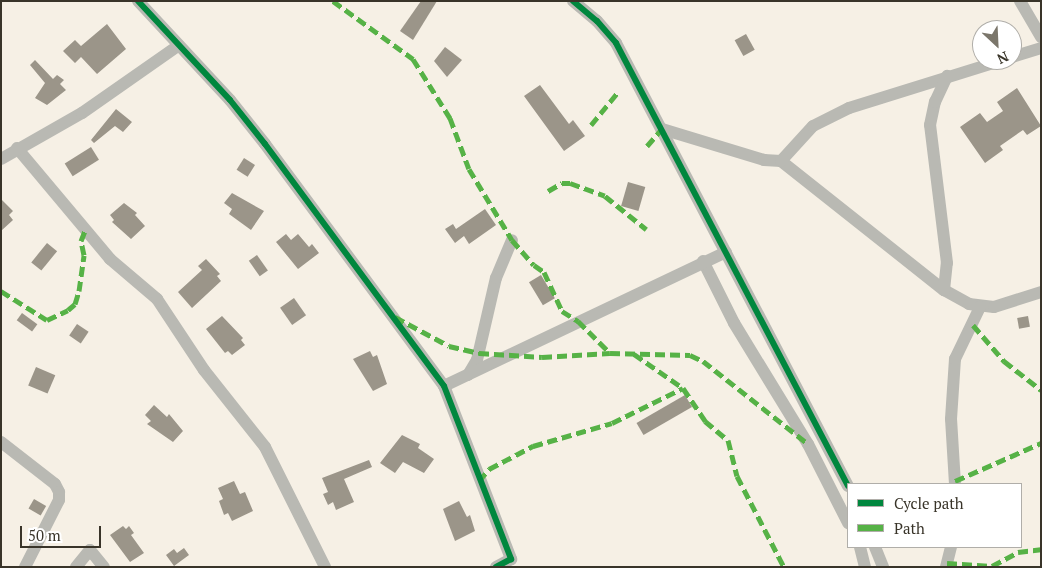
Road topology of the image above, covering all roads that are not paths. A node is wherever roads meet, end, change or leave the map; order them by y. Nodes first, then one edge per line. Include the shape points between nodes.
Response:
1 (138, 1) edge
2 (573, 1) edge
3 (1020, 1) edge
4 (1041, 38) edge
5 (180, 45) junction
6 (1041, 48) edge
7 (1022, 55) edge
8 (972, 69) edge
9 (948, 76) junction
10 (662, 129) junction
11 (17, 148) junction
12 (1, 159) edge
13 (781, 161) junction
14 (512, 240) dead end
15 (726, 252) junction
16 (703, 261) junction
17 (944, 290) junction
18 (1041, 292) edge
19 (980, 307) junction
20 (468, 375) junction
21 (444, 386) junction
22 (1, 442) edge
23 (955, 483) edge
24 (847, 484) edge
25 (847, 521) edge
26 (860, 548) edge
27 (875, 548) edge
28 (951, 548) edge
29 (513, 563) edge
30 (25, 567) edge
31 (76, 567) edge
32 (104, 567) edge
33 (325, 567) edge
34 (496, 567) edge
35 (866, 567) edge
36 (884, 567) edge
37 (946, 567) edge

1 - 5 street
2 - 10 street via 616,43
3 - 4 street
5 - 11 street via 82,113
5 - 21 street via 265,144
6 - 7 street
8 - 9 street
9 - 13 street via 849,108 813,126
9 - 17 street via 935,102 930,125 947,263
10 - 13 street via 764,160
10 - 15 street
11 - 12 street
11 - 33 street via 110,259 157,299 204,370 265,446
13 - 17 street
14 - 20 street via 496,278 477,360
15 - 16 street
15 - 24 street
16 - 20 street
16 - 25 street via 739,332 808,444
17 - 19 street
18 - 19 street via 1006,304
19 - 23 street via 955,359 951,420
20 - 21 street
21 - 29 street
22 - 30 street via 55,484 59,492 59,500
26 - 35 street
27 - 36 street
28 - 37 street
29 - 34 street
31 - 32 street via 85,552 90,550

